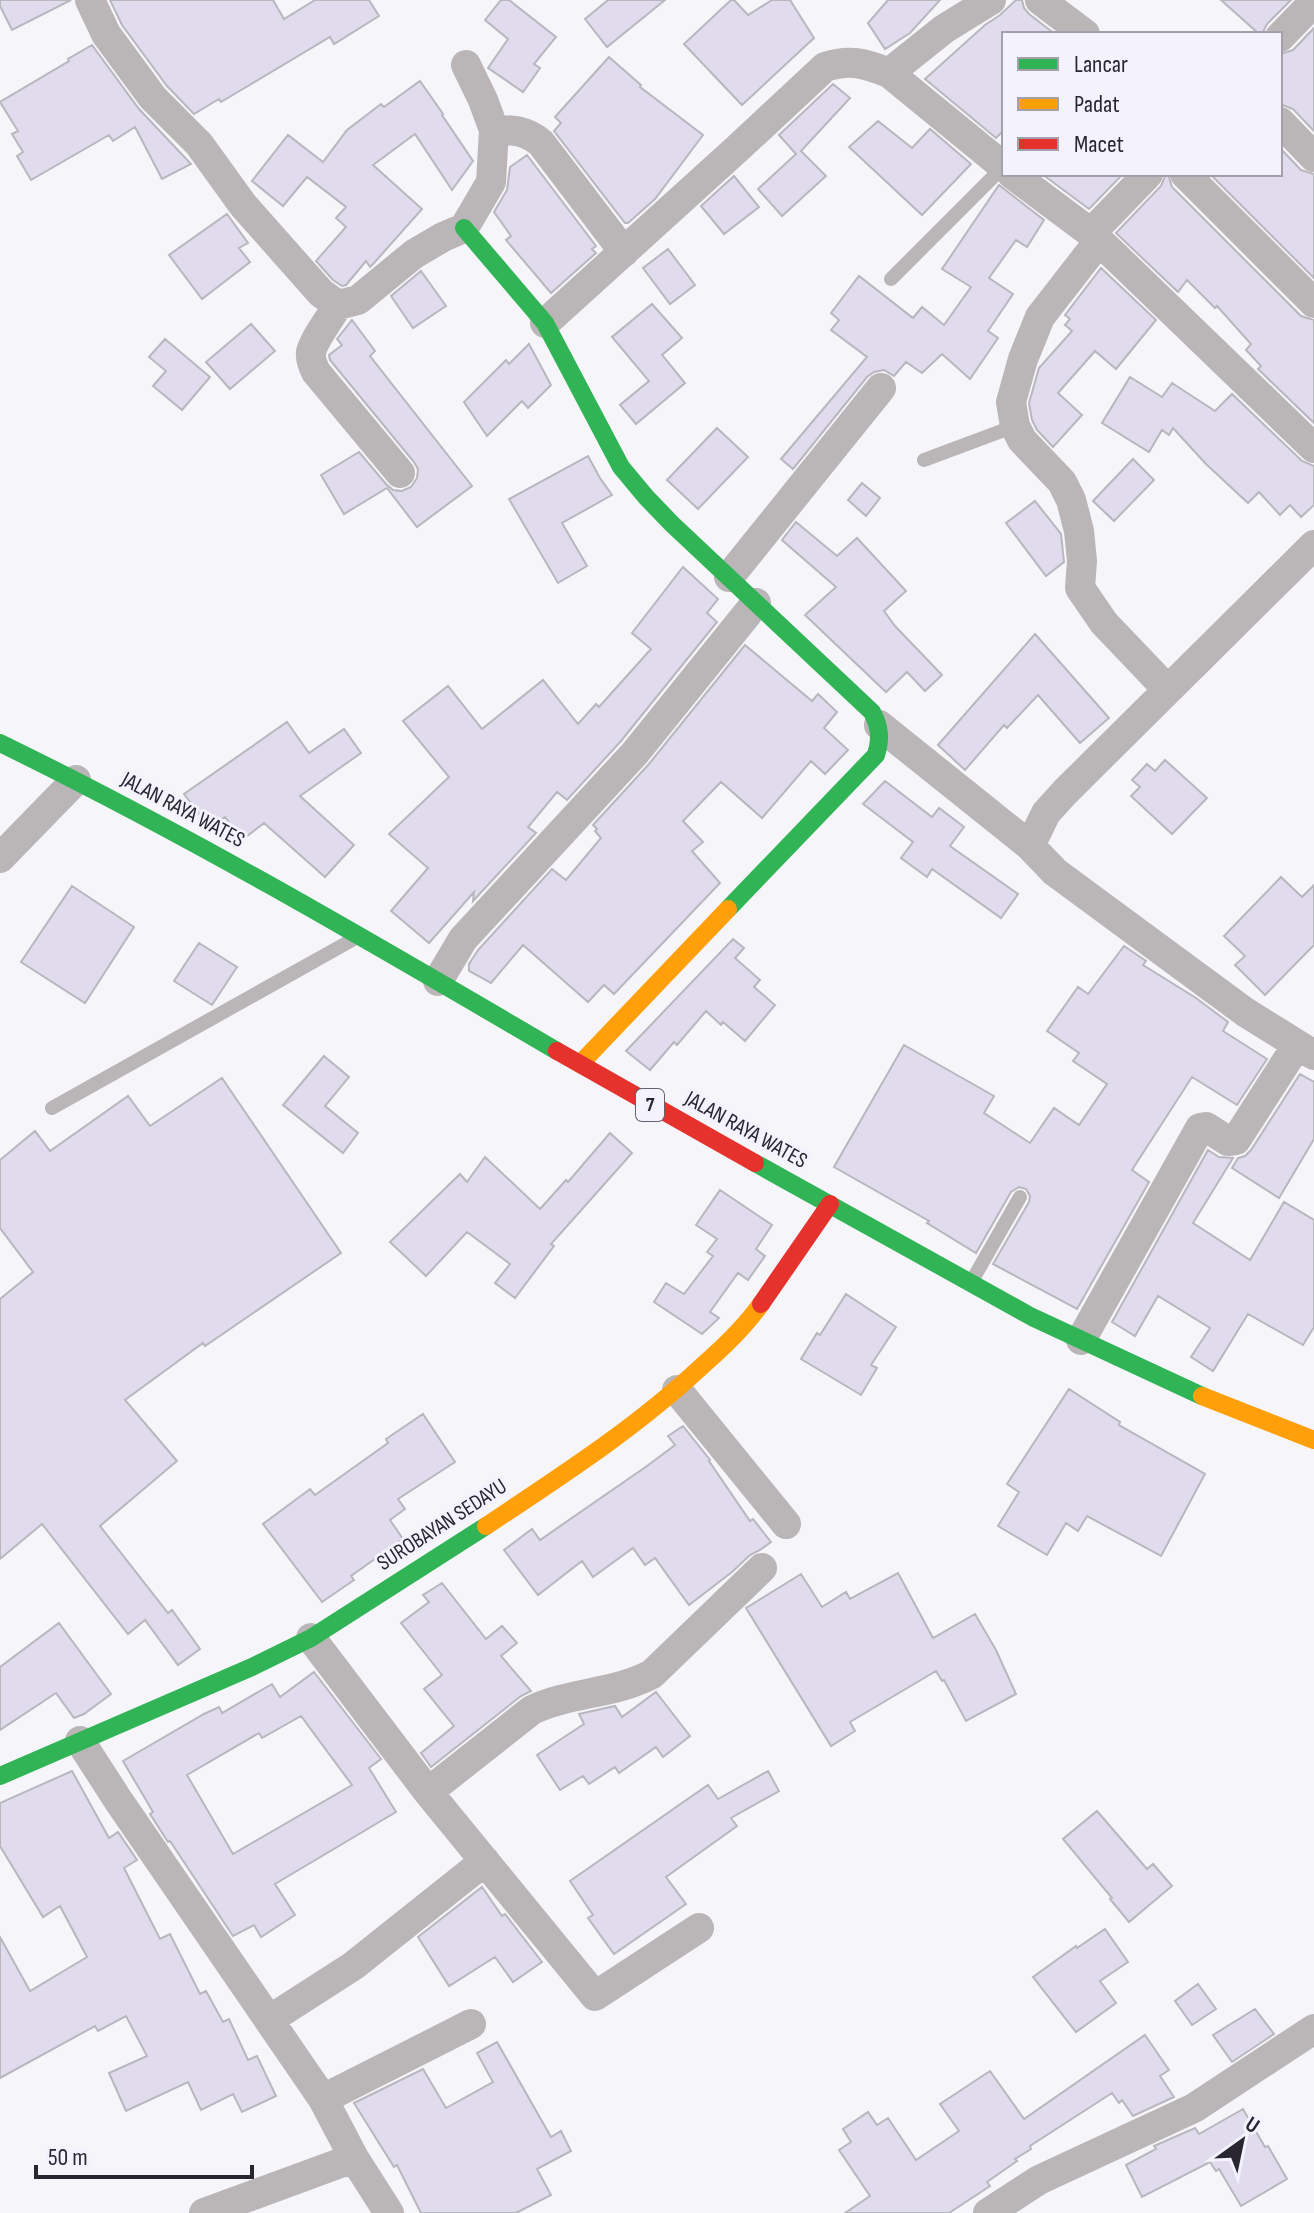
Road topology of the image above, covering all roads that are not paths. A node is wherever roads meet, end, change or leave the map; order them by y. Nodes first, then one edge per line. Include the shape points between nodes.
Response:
1 (90, 0) edge
2 (991, 0) edge
3 (1040, 0) edge
4 (1311, 11) edge
5 (1082, 32) edge
6 (1282, 35) edge
7 (466, 65) dead end
8 (889, 73) junction
9 (1282, 124) edge
10 (494, 130) junction
11 (1314, 157) edge
12 (1002, 165) edge
13 (1002, 169) edge
14 (1015, 176) edge
15 (1146, 176) edge
16 (1187, 176) edge
17 (464, 228) junction
18 (1095, 237) junction
19 (624, 252) junction
20 (891, 279) dead end
21 (1314, 303) edge
22 (338, 305) junction
23 (545, 323) junction
24 (881, 388) dead end
25 (1015, 426) junction
26 (1314, 448) edge
27 (924, 460) dead end
28 (400, 473) dead end
29 (1314, 545) edge
30 (729, 577) junction
31 (756, 603) junction
32 (1168, 690) junction
33 (879, 725) junction
34 (0, 743) edge
35 (76, 780) junction
36 (1030, 846) junction
37 (0, 858) edge
38 (359, 936) junction
39 (438, 981) junction
40 (1306, 1050) edge
41 (580, 1064) junction
42 (52, 1108) dead end
43 (1020, 1197) dead end
44 (830, 1204) junction
45 (971, 1283) junction
46 (1081, 1340) junction
47 (677, 1390) junction
48 (1314, 1440) edge
49 (786, 1524) dead end
50 (762, 1568) dead end
51 (311, 1638) junction
52 (80, 1741) junction
53 (0, 1776) edge
54 (428, 1792) junction
55 (485, 1861) junction
56 (699, 1928) dead end
57 (269, 2020) junction
58 (471, 2024) dead end
59 (1314, 2029) edge
60 (323, 2099) junction
61 (354, 2158) junction
62 (204, 2213) edge
63 (389, 2213) edge
64 (988, 2213) edge

1 - 22 street via 106,34 153,98 199,144 243,205 321,293
2 - 8 street
3 - 5 street
4 - 6 street
7 - 10 street
8 - 12 street
8 - 19 street via 855,62 825,67
9 - 11 street
10 - 17 street via 491,182
10 - 19 street via 531,134 541,143
13 - 20 lane
14 - 18 street
15 - 18 street
16 - 21 street
17 - 22 street via 414,254 358,300
17 - 23 main road
18 - 25 street via 1040,317 1011,402
18 - 26 street
19 - 23 street
22 - 28 street via 314,345 312,363
23 - 30 main road via 635,487
24 - 30 street
25 - 27 lane
25 - 32 street via 1071,500 1079,531 1080,588 1089,604
29 - 32 street
30 - 31 main road
31 - 33 main road via 872,712
31 - 39 street via 635,753 463,939
32 - 36 street via 1046,813
33 - 36 street
33 - 41 main road via 876,755
34 - 35 main road, JALAN RAYA WATES / 7
35 - 37 street
35 - 38 main road, JALAN RAYA WATES / 7
36 - 40 street via 1055,872 1245,1012
38 - 39 main road, JALAN RAYA WATES / 7
38 - 42 lane
39 - 41 main road, JALAN RAYA WATES / 7
40 - 46 street via 1236,1140 1200,1128
41 - 44 main road, JALAN RAYA WATES / 7
43 - 45 lane
44 - 45 main road, JALAN RAYA WATES / 7
44 - 47 main road, SUROBAYAN SEDAYU via 745,1327
45 - 46 main road, JALAN RAYA WATES / 7
46 - 48 main road, JALAN RAYA WATES / 7 via 1186,1390
47 - 49 street
47 - 51 main road, SUROBAYAN SEDAYU via 601,1449
50 - 54 street via 652,1674 532,1710
51 - 52 main road, SUROBAYAN SEDAYU
51 - 54 street
52 - 53 main road, SUROBAYAN SEDAYU
52 - 57 street
54 - 55 street
55 - 56 street via 595,1996
55 - 57 street via 353,1966
57 - 60 street
58 - 60 street
59 - 64 street via 1194,2108 1039,2180
60 - 61 street
61 - 62 street
61 - 63 street

